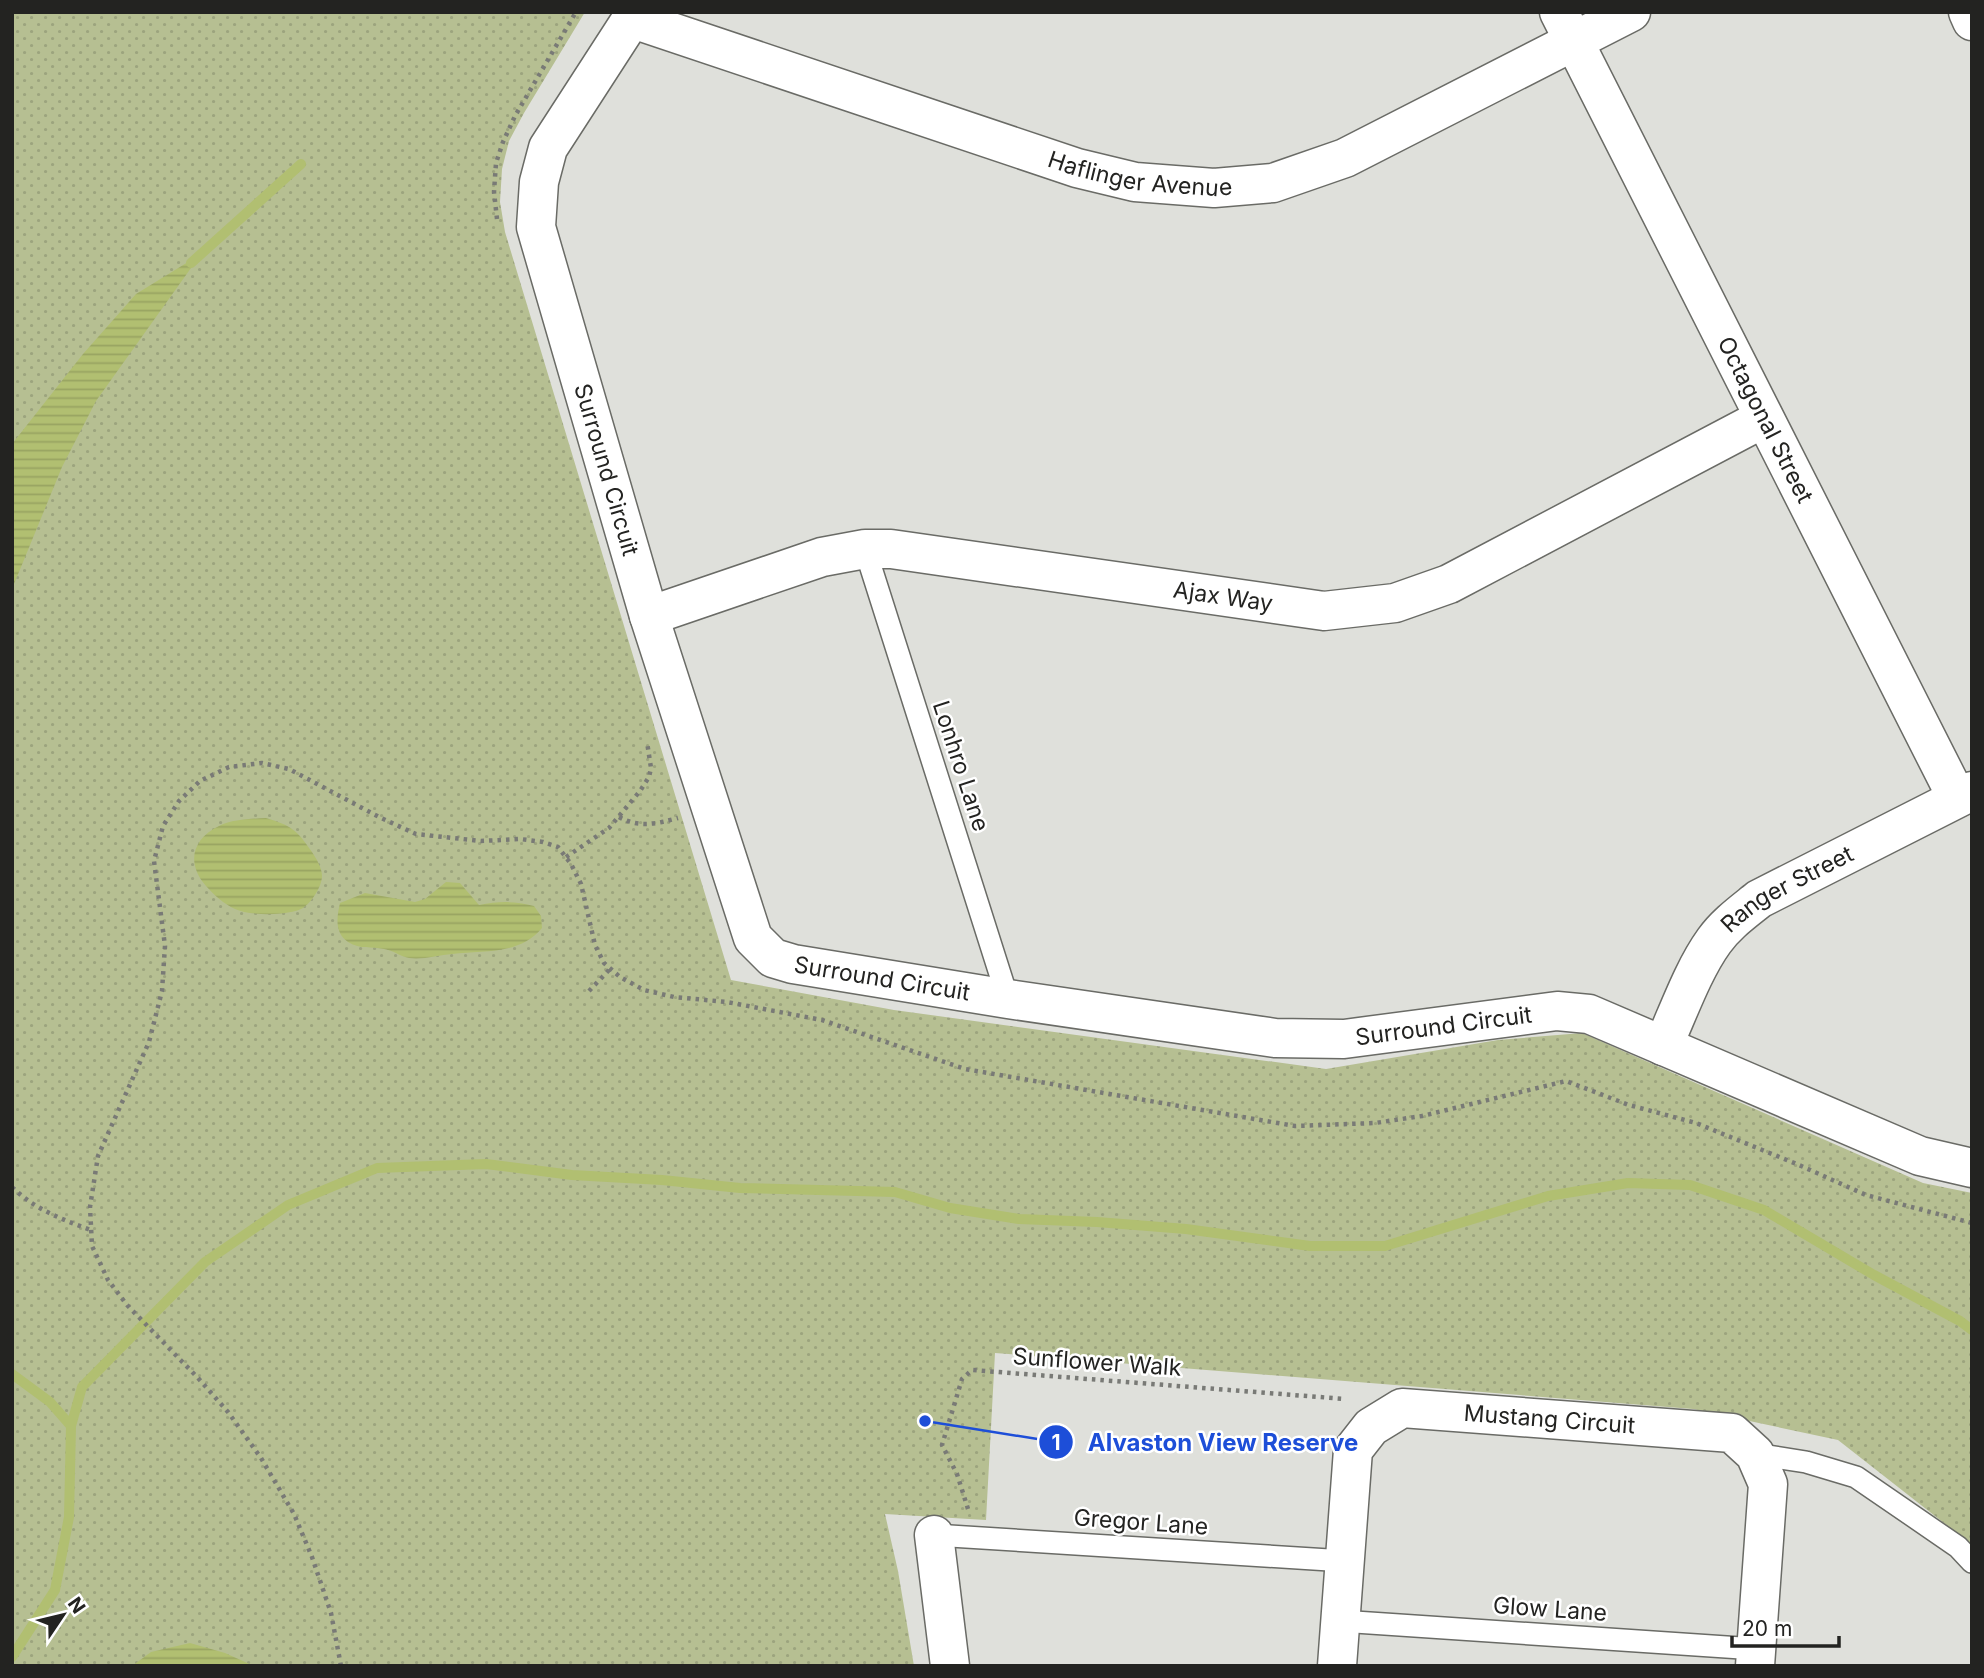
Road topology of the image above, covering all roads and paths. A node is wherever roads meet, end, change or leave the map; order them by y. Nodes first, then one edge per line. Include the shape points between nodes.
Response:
1 (1631, 12) edge
2 (1968, 12) edge
3 (634, 16) edge
4 (1972, 21) edge
5 (1566, 27) edge
6 (1764, 418) junction
7 (865, 549) junction
8 (649, 616) junction
9 (1964, 794) edge
10 (713, 810) junction
11 (619, 817) dead end
12 (610, 969) junction
13 (589, 991) dead end
14 (1008, 999) junction
15 (1663, 1045) junction
16 (1972, 1168) edge
17 (12, 1187) edge
18 (1972, 1223) edge
19 (91, 1230) junction
20 (1402, 1408) junction
21 (1755, 1454) junction
22 (934, 1535) joint
23 (976, 1538) junction
24 (1345, 1561) junction
25 (1972, 1562) edge
26 (1340, 1621) junction
27 (1755, 1658) edge
28 (341, 1666) edge
29 (950, 1666) edge
30 (1337, 1666) edge

1 - 5 street, Haflinger Avenue
2 - 4 street
3 - 5 street, Haflinger Avenue via 1077,168 1135,182 1214,188 1273,183 1345,158
3 - 8 street, Surround Circuit via 548,148 539,182 536,227
5 - 6 street, Octagonal Street
6 - 7 street, Ajax Way via 1449,584 1395,603 1362,608 1324,611
6 - 9 street, Octagonal Street
7 - 8 street, Ajax Way via 822,557
7 - 14 lane, Lonhro Lane
8 - 10 street, Surround Circuit
9 - 15 street, Ranger Street via 1759,900 1734,919 1714,940
10 - 11 path via 654,824 631,823
10 - 14 street, Surround Circuit via 753,938 774,958
12 - 13 path
12 - 18 path via 644,990 822,1020 965,1069 1295,1126 1386,1122 1566,1081 1696,1123 1866,1195
12 - 19 path via 595,945 581,884 558,847 520,839 481,841 416,834 289,769 262,763 229,767 200,780 179,800 163,826 154,861 165,946 162,990 149,1042 99,1156
14 - 15 street, Surround Circuit via 1275,1038 1344,1039 1557,1011 1589,1014
15 - 16 street, Surround Circuit via 1920,1156
17 - 19 path via 59,1219
19 - 28 path via 92,1246 108,1280 228,1412 294,1514 331,1613
20 - 21 street, Mustang Circuit via 1732,1433
20 - 23 path, Sunflower Walk via 1342,1398 972,1370 962,1379 942,1445 957,1475
20 - 24 street via 1371,1427 1353,1450
21 - 25 lane via 1807,1462 1856,1477 1958,1547
21 - 27 street, Mustang Circuit via 1768,1484
22 - 23 lane, Gregor Lane
22 - 29 street
23 - 24 lane, Gregor Lane
24 - 26 street
26 - 27 lane, Glow Lane
26 - 30 street

